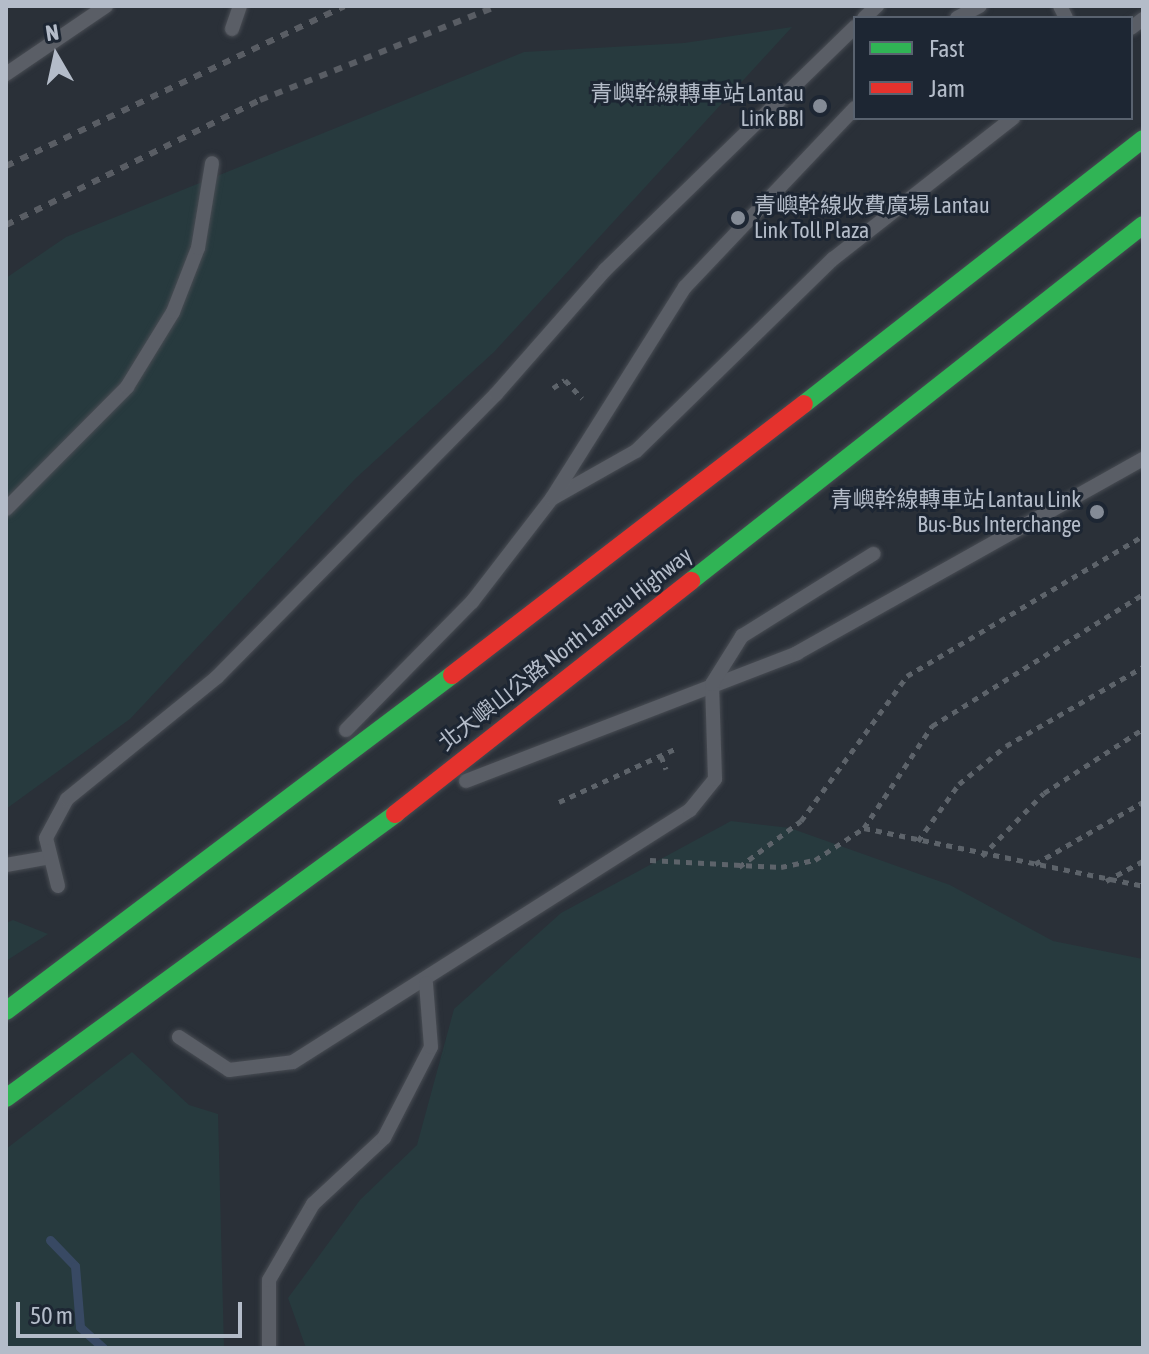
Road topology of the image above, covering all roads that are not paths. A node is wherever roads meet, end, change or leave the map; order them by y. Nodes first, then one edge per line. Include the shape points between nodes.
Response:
1 (106, 6) edge
2 (240, 6) edge
3 (980, 6) edge
4 (961, 16) edge
5 (232, 29) dead end
6 (853, 29) edge
7 (6, 74) edge
8 (853, 110) edge
9 (1010, 120) edge
10 (1143, 139) edge
11 (212, 163) dead end
12 (1143, 225) edge
13 (1143, 459) edge
14 (552, 498) junction
15 (6, 509) edge
16 (873, 554) dead end
17 (712, 684) junction
18 (368, 835) junction
19 (229, 845) junction
20 (46, 858) junction
21 (6, 865) edge
22 (58, 886) dead end
23 (426, 983) junction
24 (6, 1011) edge
25 (179, 1037) dead end
26 (6, 1098) edge
27 (269, 1348) edge

1 - 7 lane
2 - 5 lane
3 - 4 lane
6 - 20 lane via 605,270 496,394 217,677 67,799 52,818
8 - 14 lane via 685,287
9 - 14 lane via 833,259 636,451
10 - 19 highway, 北大嶼山公路 North Lantau Highway
11 - 15 lane via 198,248 173,312 127,387
12 - 18 highway, 北大嶼山公路 North Lantau Highway
13 - 17 lane via 811,646
14 - 19 lane via 472,602
16 - 17 lane via 742,636
17 - 18 lane via 471,778
17 - 23 lane via 717,767 711,790
18 - 26 highway, 北大嶼山公路 North Lantau Highway
19 - 24 highway, 北大嶼山公路 North Lantau Highway
20 - 21 lane
20 - 22 lane
23 - 25 lane via 275,1069 229,1070
23 - 27 lane via 431,1047 384,1138 313,1204 269,1280

